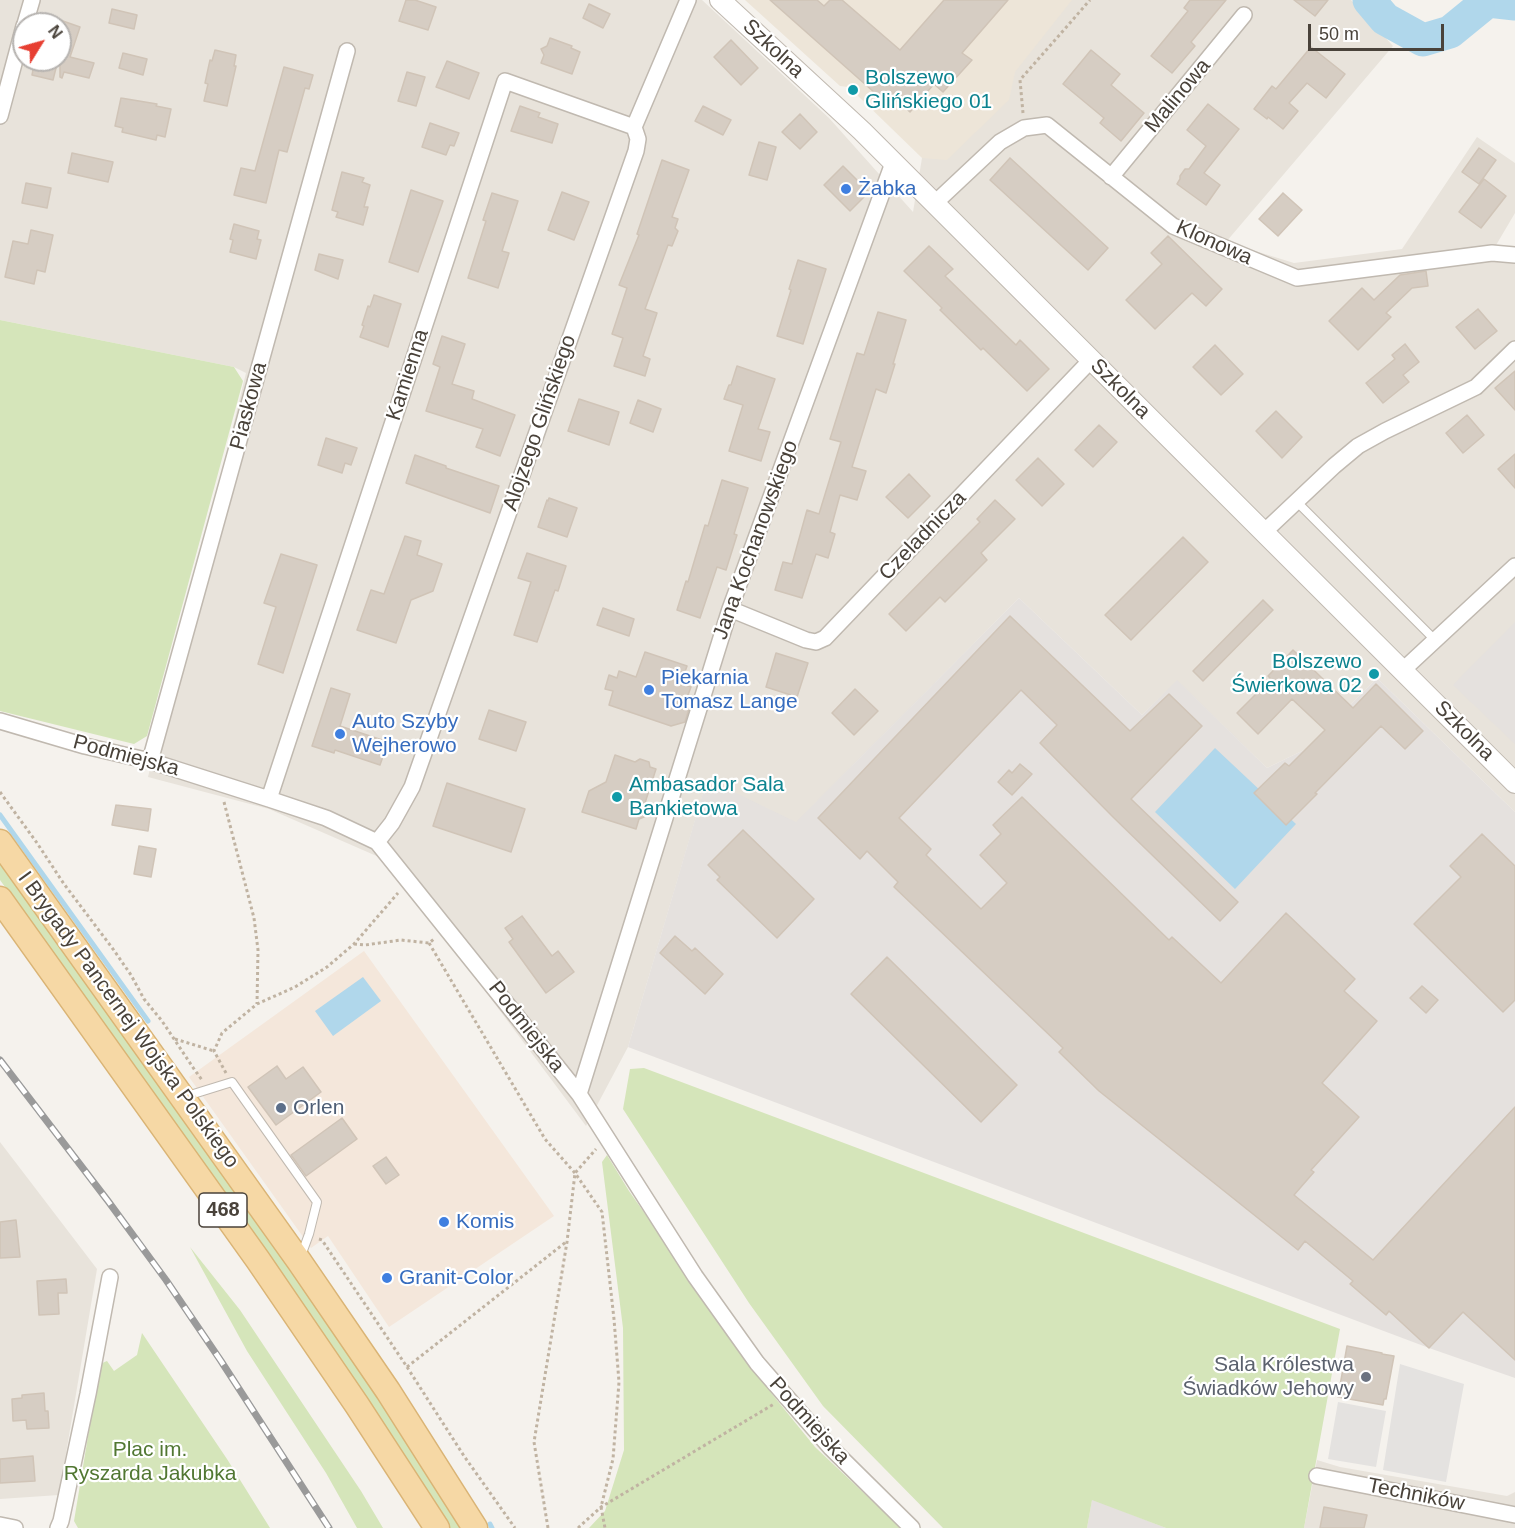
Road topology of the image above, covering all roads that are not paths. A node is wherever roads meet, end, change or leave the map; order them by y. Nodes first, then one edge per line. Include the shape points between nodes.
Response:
1 (688, 0) edge
2 (720, 0) edge
3 (1244, 15) dead end
4 (347, 51) dead end
5 (12, 69) edge
6 (0, 116) edge
7 (634, 128) junction
8 (893, 163) junction
9 (1111, 177) junction
10 (935, 203) junction
11 (1515, 255) edge
12 (1515, 349) edge
13 (1091, 360) junction
14 (1296, 501) junction
15 (1264, 532) junction
16 (1515, 566) edge
17 (730, 609) junction
18 (1436, 640) junction
19 (1403, 670) junction
20 (0, 721) edge
21 (150, 761) junction
22 (1515, 783) edge
23 (269, 798) junction
24 (0, 842) edge
25 (377, 842) junction
26 (0, 899) edge
27 (579, 1094) junction
28 (183, 1097) junction
29 (299, 1261) junction
30 (110, 1277) dead end
31 (1317, 1476) dead end
32 (1515, 1515) edge
33 (0, 1525) edge
34 (15, 1528) edge
35 (58, 1528) edge
36 (437, 1528) edge
37 (475, 1528) edge
38 (912, 1528) edge

1 - 7 street, Alojzego Glińskiego
2 - 8 street, Szkolna
3 - 9 street, Malinowa
4 - 21 street, Piaskowa
5 - 6 street
7 - 23 street, Kamienna via 505,81
7 - 25 street, Alojzego Glińskiego via 638,139 636,151 412,787
8 - 10 street, Szkolna
8 - 17 street, Jana Kochanowskiego
9 - 10 street, Klonowa via 1047,125 1024,128 1000,142
9 - 11 street, Klonowa via 1173,226 1297,279 1492,253
10 - 13 street, Szkolna
12 - 14 street via 1476,387 1358,446
13 - 15 street, Szkolna
13 - 17 street, Czeladnicza via 825,638 816,642 806,640
14 - 15 street
14 - 18 lane
15 - 19 street, Szkolna
16 - 18 street
17 - 27 street, Jana Kochanowskiego
18 - 19 street
19 - 22 street, Szkolna
20 - 21 street, Podmiejska
21 - 23 street, Podmiejska
23 - 25 street, Podmiejska
24 - 28 main road, I Brygady Pancernej Wojska Polskiego / 468
25 - 27 street, Podmiejska
26 - 36 main road, I Brygady Pancernej Wojska Polskiego / 468 via 258,1260
27 - 38 street, Podmiejska via 695,1276 757,1363 831,1448
28 - 29 main road, I Brygady Pancernej Wojska Polskiego / 468
28 - 29 lane via 232,1082 317,1202
29 - 37 main road, I Brygady Pancernej Wojska Polskiego / 468
30 - 35 street
31 - 32 street, Techników
33 - 34 street

